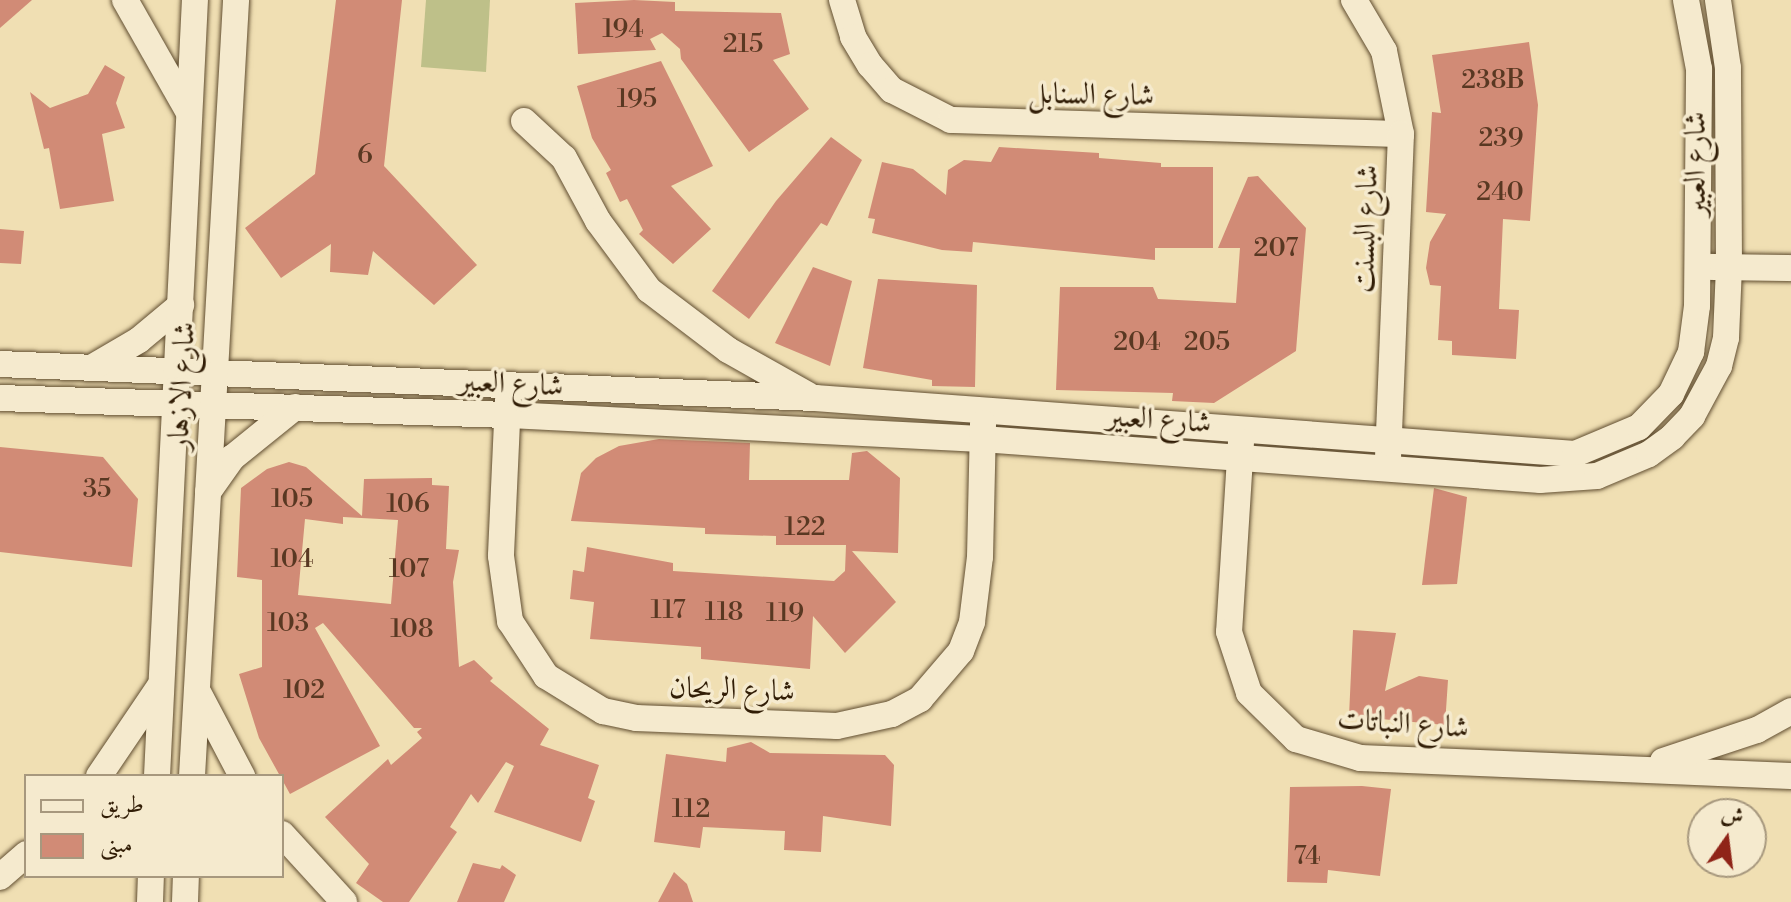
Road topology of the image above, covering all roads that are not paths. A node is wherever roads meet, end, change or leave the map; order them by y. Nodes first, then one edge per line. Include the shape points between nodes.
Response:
1 (125, 0) edge
2 (195, 0) edge
3 (236, 0) edge
4 (842, 0) edge
5 (1354, 0) edge
6 (1686, 0) edge
7 (1718, 0) edge
8 (190, 115) junction
9 (524, 121) dead end
10 (1401, 134) junction
11 (1697, 267) junction
12 (1729, 267) junction
13 (1791, 268) edge
14 (181, 305) junction
15 (0, 364) edge
16 (92, 368) junction
17 (178, 372) junction
18 (214, 373) junction
19 (509, 384) junction
20 (0, 398) edge
21 (815, 398) junction
22 (177, 402) junction
23 (213, 404) junction
24 (295, 407) junction
25 (983, 412) junction
26 (508, 415) junction
27 (1242, 431) junction
28 (982, 439) junction
29 (1389, 442) junction
30 (1240, 458) junction
31 (1388, 469) junction
32 (208, 492) junction
33 (161, 683) junction
34 (197, 690) junction
35 (1791, 711) edge
36 (1641, 767) junction
37 (100, 774) edge
38 (157, 774) edge
39 (192, 774) edge
40 (241, 774) edge
41 (1791, 776) edge
42 (284, 836) edge
43 (24, 856) edge
44 (0, 877) edge
45 (151, 878) edge
46 (186, 878) edge
47 (150, 902) edge
48 (185, 902) edge
49 (344, 902) edge

1 - 8 street via 168,67
2 - 8 street, شارع الازهار
3 - 18 street, شارع الازهار
4 - 10 street, شارع السنابل via 853,37 877,74 920,108 951,120
5 - 10 street, شارع البسنت via 1384,51
6 - 11 street, شارع العبير via 1699,69
7 - 12 street, شارع العبير via 1728,68
8 - 14 street, شارع الازهار
9 - 21 street via 564,158 598,221 649,290 728,350
10 - 29 street, شارع البسنت
11 - 12 street
11 - 29 street, شارع العبير via 1695,328 1683,374 1656,412 1619,439 1575,454 1552,455
12 - 13 street
12 - 31 street, شارع العبير via 1726,338 1719,366 1692,416 1649,454 1597,476 1569,480
14 - 16 street via 139,340
14 - 17 street, شارع الازهار
15 - 16 street, شارع العبير
16 - 17 street, شارع العبير
17 - 18 street, شارع العبير
17 - 22 street, شارع الازهار
18 - 19 street, شارع العبير
18 - 23 street, شارع الازهار
19 - 21 street, شارع العبير
19 - 26 street, شارع الريحان
20 - 22 street, شارع العبير
21 - 25 street, شارع العبير
22 - 23 street, شارع العبير
22 - 33 street, شارع الازهار
23 - 24 street, شارع العبير
23 - 32 street, شارع الازهار
24 - 26 street, شارع العبير
24 - 32 street via 232,458
25 - 27 street, شارع العبير
25 - 28 street, شارع الريحان
26 - 28 street, شارع العبير
26 - 28 street, شارع الريحان via 501,556 510,621 546,676 603,711 636,718 837,726 879,719 920,699 961,651 972,622 980,557
27 - 29 street, شارع العبير
27 - 30 street, شارع النباتات
28 - 30 street, شارع العبير
29 - 31 street, شارع البسنت
30 - 31 street, شارع العبير
30 - 36 street, شارع النباتات via 1229,632 1249,693 1287,732 1316,749 1360,758
32 - 34 street, شارع الازهار
33 - 37 street
33 - 38 street, شارع الازهار
34 - 39 street, شارع الازهار
34 - 40 street
35 - 36 street via 1703,750
36 - 41 street, شارع النباتات
42 - 49 street
43 - 44 street
45 - 47 street
46 - 48 street

